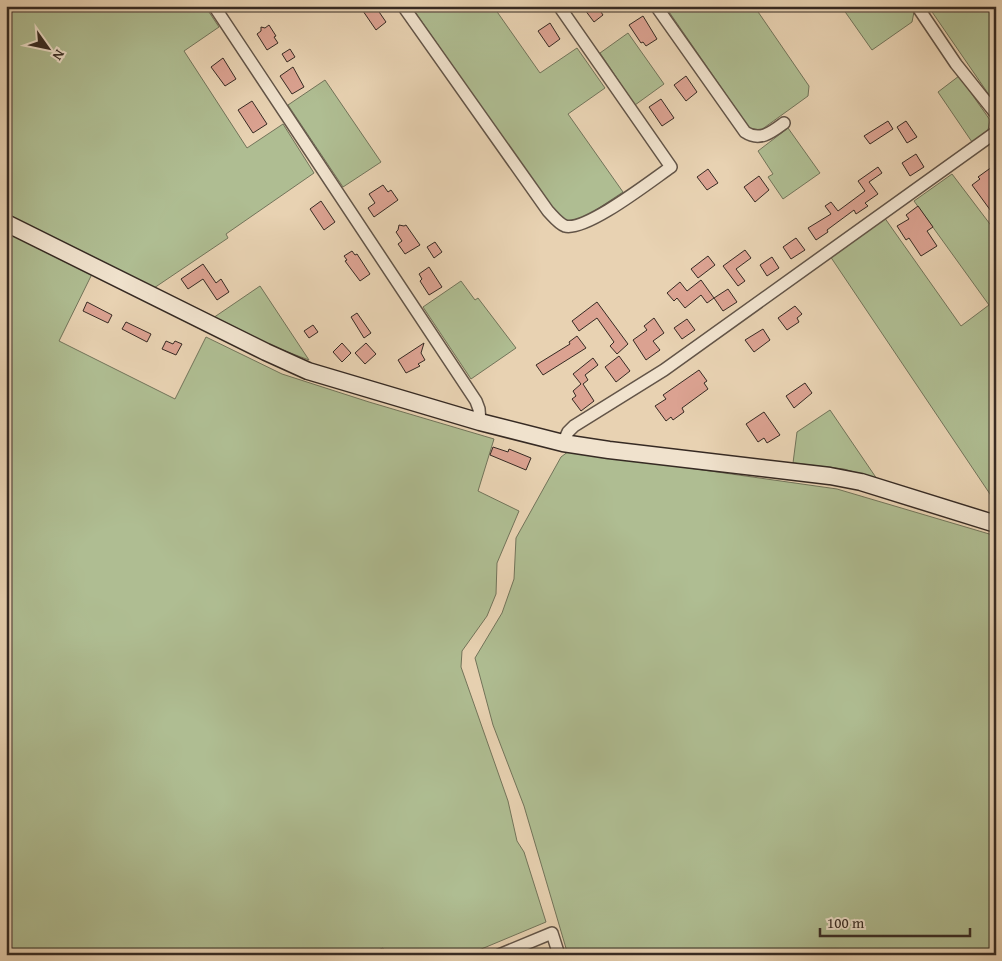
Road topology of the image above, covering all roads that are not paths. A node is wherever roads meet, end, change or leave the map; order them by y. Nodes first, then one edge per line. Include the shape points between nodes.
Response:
1 (214, 6) edge
2 (403, 6) edge
3 (559, 6) edge
4 (656, 6) edge
5 (917, 6) edge
6 (996, 114) edge
7 (784, 123) dead end
8 (996, 132) edge
9 (6, 224) edge
10 (480, 422) junction
11 (563, 443) junction
12 (996, 524) edge
13 (499, 955) edge
14 (559, 955) edge

1 - 10 street via 476,401
2 - 3 street via 548,211 565,226 574,226 587,223 671,167
4 - 7 street via 745,132 763,136
5 - 6 street via 956,64
8 - 11 street via 664,370 574,426
9 - 10 street via 308,371
10 - 11 street
11 - 12 street via 830,476 861,482
13 - 14 street via 552,933

